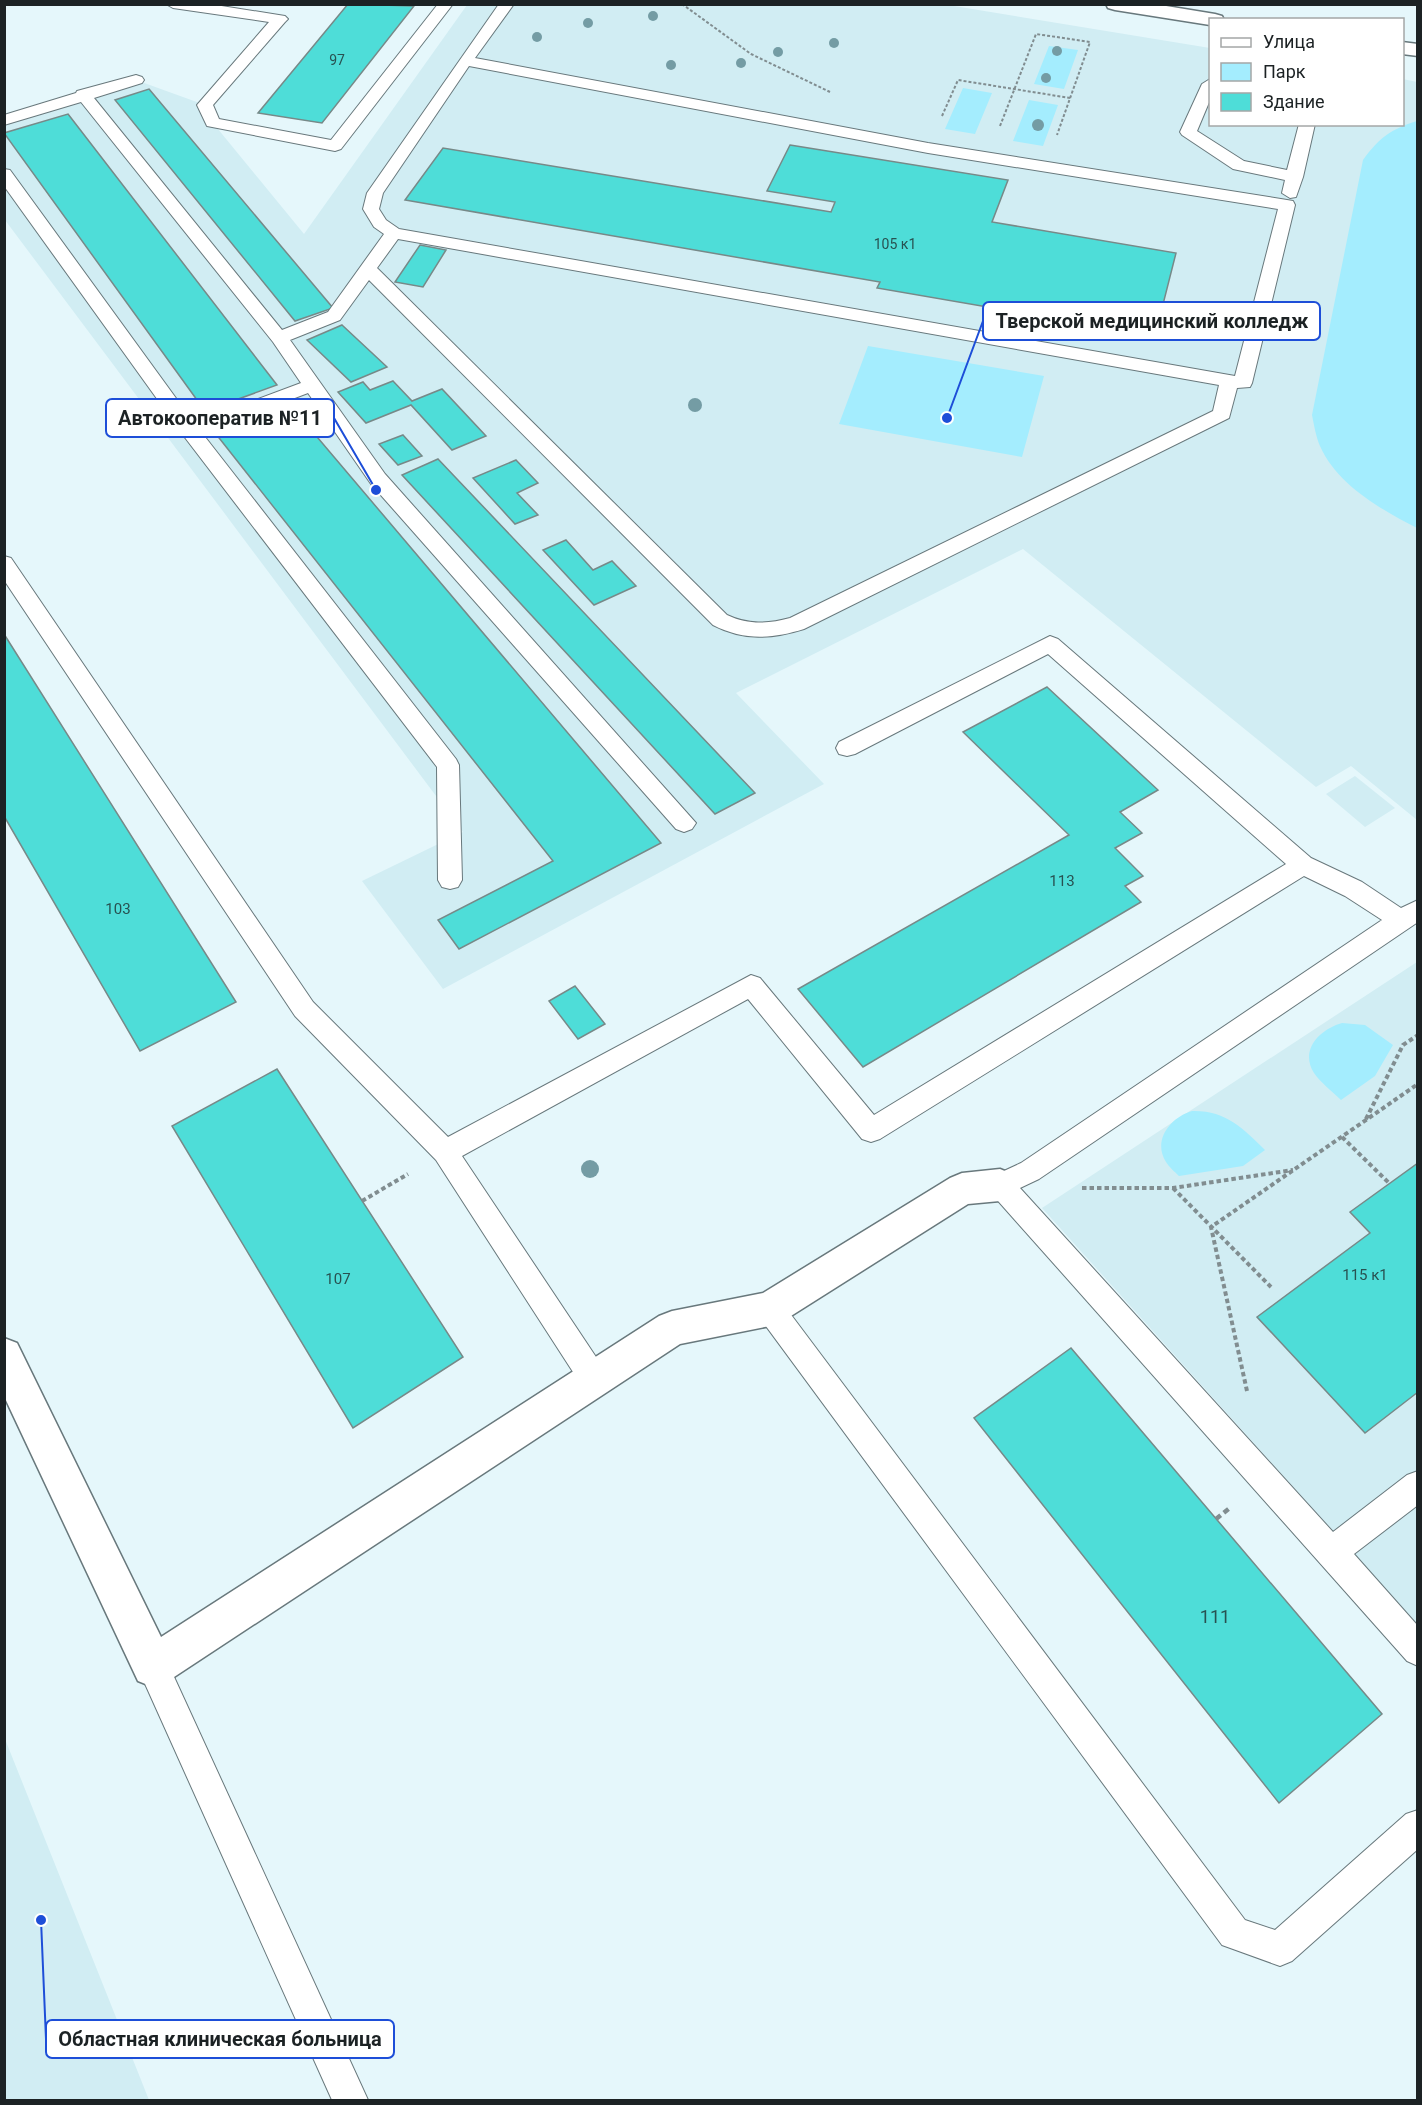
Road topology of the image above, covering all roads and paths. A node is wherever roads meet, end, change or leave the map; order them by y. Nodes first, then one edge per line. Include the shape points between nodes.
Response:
1 (173, 4) edge
2 (446, 4) edge
3 (507, 4) edge
4 (682, 4) edge
5 (1115, 4) edge
6 (1209, 19) edge
7 (465, 61) junction
8 (136, 80) dead end
9 (1209, 86) edge
10 (1014, 89) junction
11 (832, 93) dead end
12 (82, 94) junction
13 (1070, 98) junction
14 (4, 120) edge
15 (1307, 126) edge
16 (928, 148) junction
17 (987, 158) junction
18 (1046, 167) junction
19 (4, 174) edge
20 (1295, 177) junction
21 (1287, 205) junction
22 (394, 233) junction
23 (368, 268) junction
24 (279, 338) junction
25 (1229, 380) junction
26 (312, 385) junction
27 (190, 431) junction
28 (4, 563) edge
29 (847, 748) dead end
30 (684, 823) dead end
31 (1303, 865) junction
32 (450, 880) dead end
33 (1408, 914) edge
34 (1418, 1035) edge
35 (1418, 1084) edge
36 (1365, 1122) junction
37 (1342, 1137) junction
38 (445, 1152) junction
39 (1294, 1170) junction
40 (1390, 1184) dead end
41 (1173, 1188) junction
42 (1008, 1193) junction
43 (362, 1201) dead end
44 (1211, 1227) junction
45 (1271, 1287) dead end
46 (770, 1309) junction
47 (4, 1355) edge
48 (594, 1379) junction
49 (1249, 1399) dead end
50 (1418, 1486) edge
51 (1332, 1551) junction
52 (1418, 1650) edge
53 (153, 1666) junction
54 (1418, 1826) edge
55 (350, 2100) edge

1 - 2 lane via 280,19 205,105 213,123 335,146
3 - 7 lane
4 - 11 path via 751,54
5 - 6 street
7 - 16 lane
7 - 22 lane via 375,193 371,209 380,223
8 - 12 lane
9 - 20 lane via 1188,132 1239,165
10 - 13 path
10 - 13 path via 1036,33 1090,42
10 - 16 path via 958,80
10 - 17 path
12 - 14 lane
12 - 24 lane
13 - 18 path
15 - 20 lane
16 - 17 lane
17 - 18 lane
18 - 21 lane
19 - 27 lane
20 - 21 lane
21 - 25 lane via 1243,383
22 - 23 lane
22 - 25 lane
23 - 24 lane via 334,316
23 - 25 lane via 720,620 734,628 756,632 796,624 1222,414
24 - 26 lane
26 - 27 lane
26 - 30 lane via 378,479
27 - 32 lane via 448,765
28 - 38 lane via 304,1009
29 - 31 lane via 1050,644
31 - 33 lane via 1381,905
31 - 38 lane via 871,1131 751,985
33 - 42 lane via 1030,1171
34 - 36 path via 1402,1045
35 - 36 path
36 - 37 path
37 - 39 path
37 - 40 path
38 - 43 path
38 - 48 lane
39 - 41 path
39 - 44 path
41 - 42 path via 1046,1188
41 - 44 path
42 - 46 street via 962,1189
42 - 51 lane
44 - 45 path
44 - 49 path
46 - 48 street via 672,1328
46 - 54 lane via 1234,1933 1280,1949
47 - 53 street
48 - 53 street
50 - 51 lane
51 - 52 lane
53 - 55 lane

